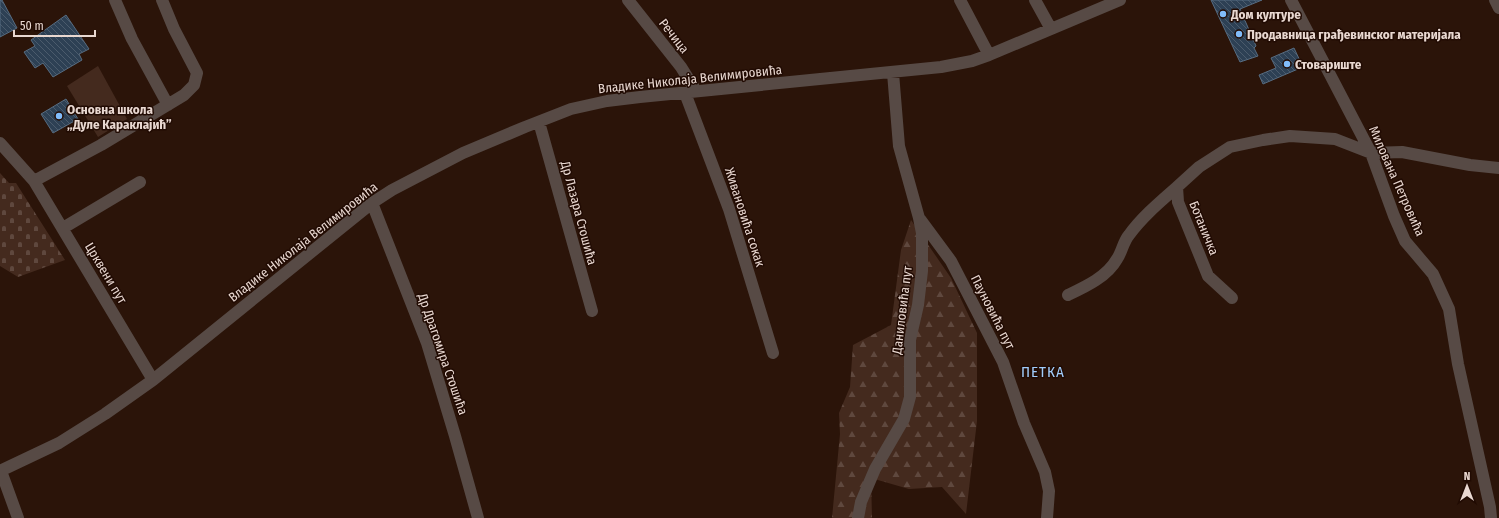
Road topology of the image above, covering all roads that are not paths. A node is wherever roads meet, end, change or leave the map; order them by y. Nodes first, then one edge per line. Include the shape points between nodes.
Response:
1 (114, 0) edge
2 (162, 0) edge
3 (628, 0) edge
4 (960, 0) edge
5 (1035, 0) edge
6 (1120, 0) edge
7 (1291, 0) edge
8 (1495, 0) edge
9 (1499, 8) edge
10 (1051, 29) junction
11 (990, 55) junction
12 (893, 73) junction
13 (690, 92) junction
14 (168, 105) junction
15 (539, 122) junction
16 (0, 143) edge
17 (1371, 153) junction
18 (1499, 168) edge
19 (34, 181) junction
20 (140, 182) dead end
21 (1177, 187) junction
22 (372, 203) junction
23 (919, 218) junction
24 (63, 228) junction
25 (1068, 295) dead end
26 (1232, 298) dead end
27 (592, 311) dead end
28 (773, 353) dead end
29 (154, 380) junction
30 (0, 471) edge
31 (18, 518) edge
32 (478, 518) edge
33 (858, 518) edge
34 (1047, 518) edge
35 (1491, 518) edge

1 - 14 street
2 - 14 street via 197,73 194,85
3 - 13 street, Речица via 680,67
4 - 11 street
5 - 10 street
6 - 10 street, Владике Николаја Велимировића
7 - 17 street, Милована Петровића
8 - 9 street
10 - 11 street, Владике Николаја Велимировића
11 - 12 street, Владике Николаја Велимировића via 941,67
12 - 13 street, Владике Николаја Велимировића
12 - 23 street, Даниловића пут via 898,146
13 - 15 street, Владике Николаја Велимировића via 607,101 571,110
13 - 28 street, Живановића сокак
14 - 19 street
15 - 22 street, Владике Николаја Велимировића via 463,153
15 - 27 street, Др Лазара Стошића
16 - 19 street, Црквени пут
17 - 18 street, Ботаничка via 1402,152
17 - 21 street, Ботаничка via 1335,139 1290,136 1263,140 1230,147 1199,167
17 - 35 street, Милована Петровића via 1405,241 1432,274 1449,309 1458,364
19 - 24 street, Црквени пут
20 - 24 street
21 - 25 street via 1132,230 1110,268 1088,285
21 - 26 street, Ботаничка via 1178,202 1208,276
22 - 29 street, Владике Николаја Велимировића
22 - 32 street, Др Драгомира Стошића via 427,343
23 - 33 street, Даниловића пут via 922,233 922,271 918,306 910,340 910,397 904,419 875,469 861,502
23 - 34 street, Пауновића пут via 951,260 1003,362 1024,424 1045,472 1049,491
24 - 29 street, Црквени пут
29 - 30 street, Владике Николаја Велимировића via 60,443
30 - 31 street

